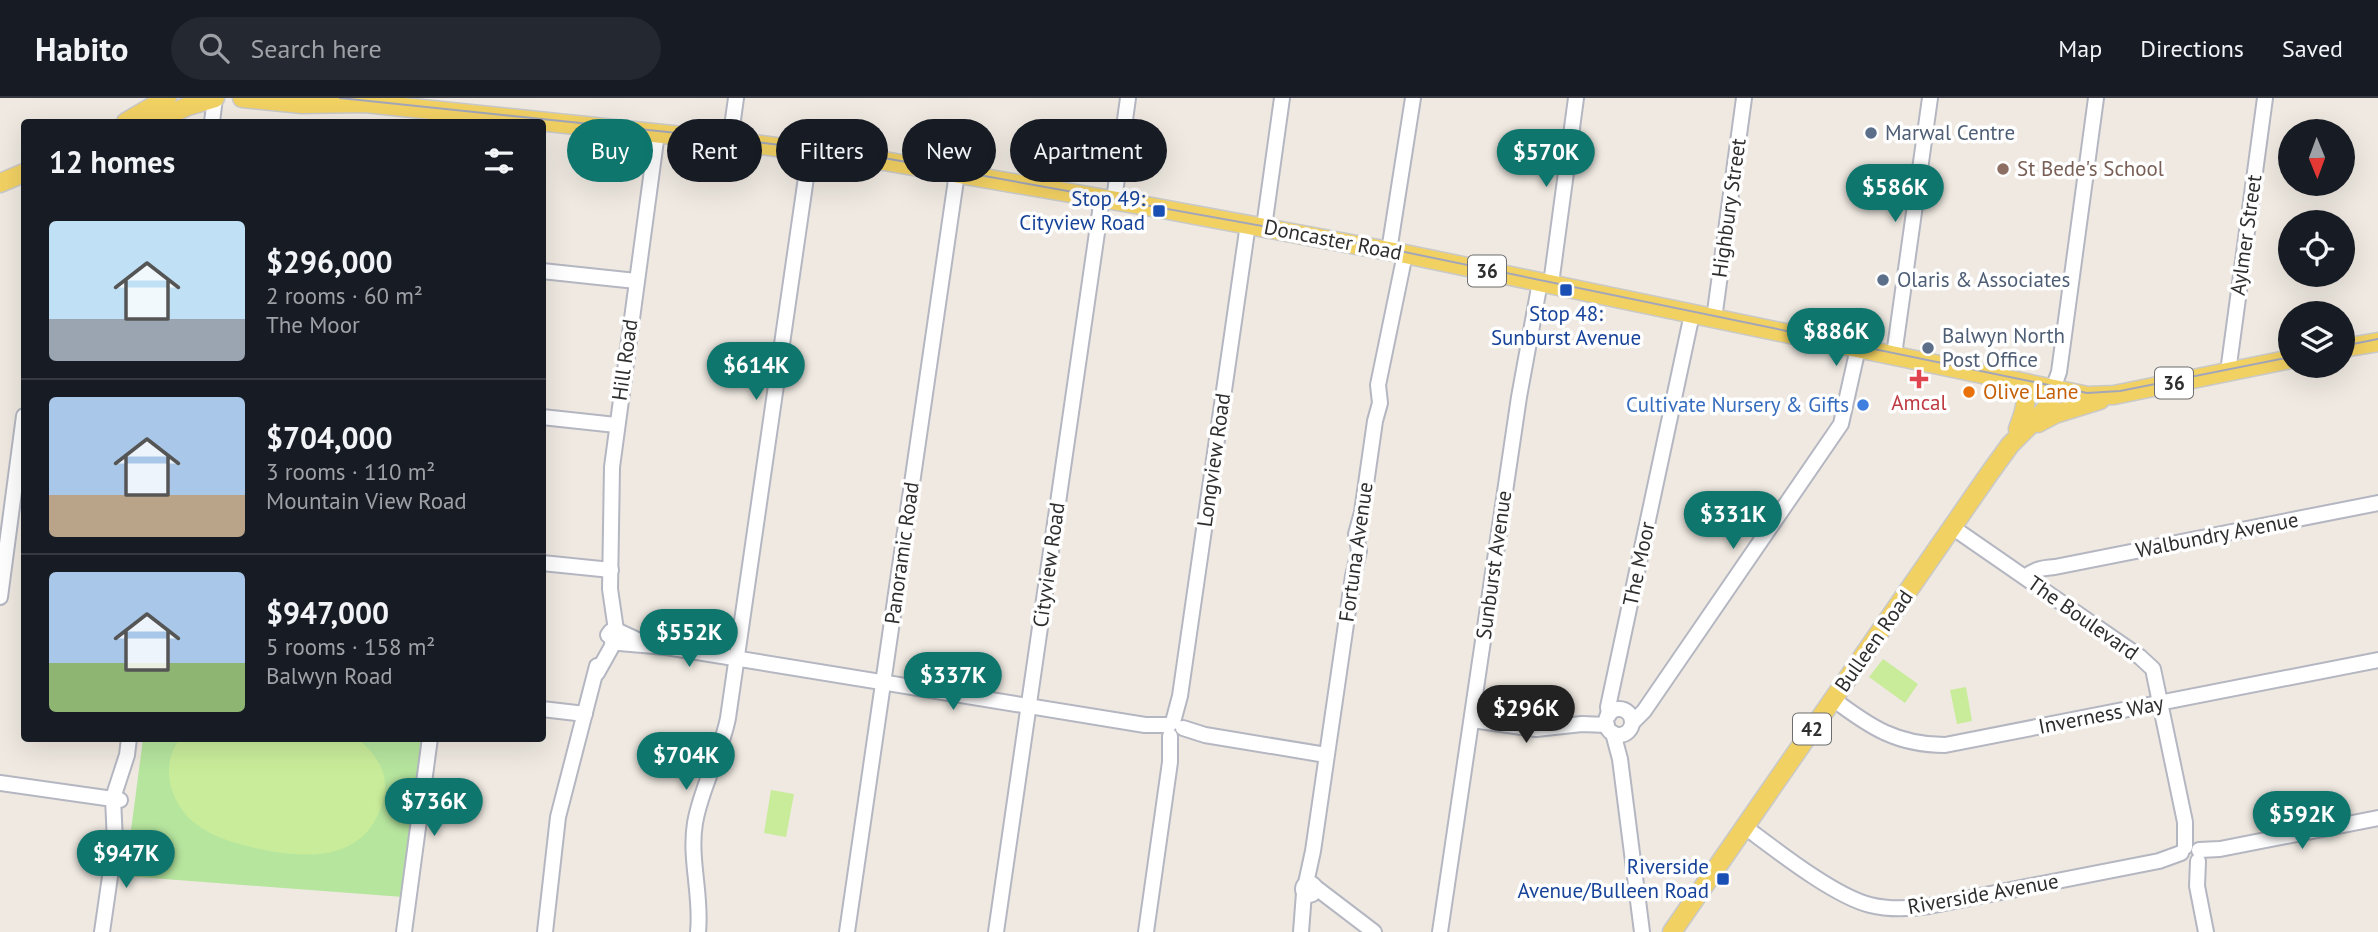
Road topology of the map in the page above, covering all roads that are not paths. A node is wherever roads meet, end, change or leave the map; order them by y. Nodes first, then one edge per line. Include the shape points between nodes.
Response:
1 (167, 98) edge
2 (215, 98) edge
3 (242, 98) edge
4 (736, 98) edge
5 (1128, 98) edge
6 (1282, 98) edge
7 (1413, 98) edge
8 (1576, 98) edge
9 (1744, 98) edge
10 (1930, 98) edge
11 (2096, 98) edge
12 (2265, 98) edge
13 (357, 101) edge
14 (131, 119) edge
15 (160, 119) edge
16 (212, 119) edge
17 (526, 119) edge
18 (733, 119) edge
19 (546, 121) edge
20 (657, 133) junction
21 (667, 134) edge
22 (21, 174) edge
23 (996, 180) edge
24 (805, 182) edge
25 (956, 182) edge
26 (0, 183) edge
27 (1108, 200) junction
28 (1256, 226) junction
29 (1397, 253) junction
30 (546, 271) edge
31 (636, 281) junction
32 (1546, 283) junction
33 (1692, 314) junction
34 (1714, 318) junction
35 (2378, 342) edge
36 (2355, 346) edge
37 (1858, 348) junction
38 (1894, 355) junction
39 (2278, 362) edge
40 (2228, 372) junction
41 (2019, 382) junction
42 (2053, 389) junction
43 (2120, 394) junction
44 (546, 417) edge
45 (616, 425) junction
46 (21, 439) edge
47 (2012, 441) junction
48 (2378, 503) edge
49 (1952, 527) junction
50 (546, 563) edge
51 (2055, 567) junction
52 (611, 570) junction
53 (2025, 577) junction
54 (2039, 587) junction
55 (0, 597) edge
56 (613, 635) junction
57 (736, 659) junction
58 (2378, 660) edge
59 (883, 683) junction
60 (1833, 699) junction
61 (2161, 703) junction
62 (1029, 706) junction
63 (546, 709) edge
64 (585, 714) junction
65 (1472, 720) junction
66 (1618, 721) junction
67 (1175, 731) junction
68 (129, 742) edge
69 (429, 742) edge
70 (1326, 755) junction
71 (0, 783) edge
72 (117, 799) junction
73 (2378, 818) edge
74 (1745, 827) junction
75 (2191, 855) junction
76 (1310, 889) junction
77 (1302, 926) edge
78 (102, 932) edge
79 (404, 932) edge
80 (545, 932) edge
81 (698, 932) edge
82 (847, 932) edge
83 (996, 932) edge
84 (1146, 932) edge
85 (1374, 932) edge
86 (1440, 932) edge
87 (1642, 932) edge
88 (1672, 932) edge
89 (2206, 932) edge

1 - 14 main road
2 - 15 main road
2 - 16 street
3 - 13 main road, Doncaster Road / 36 via 316,105
4 - 18 street
5 - 27 street, Cityview Road
6 - 28 street, Longview Road
7 - 29 street, Fortuna Avenue
8 - 32 street, Sunburst Avenue
9 - 34 street, Highbury Street
10 - 38 street
11 - 42 street via 2059,375
12 - 40 street, Aylmer Street
13 - 17 main road, Doncaster Road / 36
19 - 20 main road, Doncaster Road / 36
20 - 21 main road, Doncaster Road / 36
20 - 31 street, Hill Road
22 - 26 main road
23 - 27 main road, Doncaster Road / 36
24 - 57 street
25 - 59 street, Panoramic Road
27 - 28 main road, Doncaster Road / 36
27 - 62 street, Cityview Road
28 - 29 main road, Doncaster Road / 36
28 - 67 street, Longview Road
29 - 32 main road, Doncaster Road / 36
29 - 70 street, Fortuna Avenue via 1378,385 1380,403 1356,534 1359,551
30 - 31 street
31 - 45 street, Hill Road
32 - 33 main road, Doncaster Road / 36
32 - 65 street, Sunburst Avenue via 1519,397
33 - 34 main road, Doncaster Road / 36
33 - 66 street, The Moor via 1607,710
34 - 37 main road, Doncaster Road / 36
35 - 36 main road
37 - 38 main road, Doncaster Road / 36
37 - 66 street via 1841,424 1652,698
38 - 41 main road, Doncaster Road / 36
39 - 40 main road, Doncaster Road / 36
40 - 43 main road, Doncaster Road / 36
41 - 42 main road, Doncaster Road / 36
41 - 47 main road via 2026,400
42 - 43 main road, Doncaster Road / 36 via 2088,396
42 - 47 main road, Bulleen Road / 42 via 2045,410
43 - 47 main road via 2050,416
44 - 45 street
45 - 52 street, Hill Road
46 - 55 street
47 - 49 main road, Bulleen Road / 42
48 - 51 street, Walbundry Avenue
49 - 53 street, The Boulevard
49 - 60 main road, Bulleen Road / 42
50 - 52 street
51 - 53 street, Walbundry Avenue via 2036,569
51 - 54 street
52 - 56 street, Hill Road via 607,608
53 - 54 street, The Boulevard
54 - 61 street, The Boulevard via 2148,664 2156,674
56 - 57 street
56 - 64 street, Hill Road via 598,661
57 - 59 street
57 - 81 street via 726,731 695,820
58 - 61 street, Inverness Way
59 - 62 street
59 - 82 street, Panoramic Road
60 - 61 street, Inverness Way via 1886,734 1914,744 1945,745
60 - 74 main road, Bulleen Road / 42
61 - 75 street, The Boulevard
62 - 67 street
62 - 83 street, Cityview Road
63 - 64 street
64 - 80 street, Hill Road via 558,817
65 - 66 street via 1536,729
65 - 86 street, Sunburst Avenue
66 - 87 street, The Moor
67 - 70 street
67 - 84 street, Longview Road
68 - 72 street
69 - 79 street
70 - 76 street, Fortuna Avenue
71 - 72 street
72 - 78 street
73 - 75 street, Riverside Avenue
74 - 75 street, Riverside Avenue via 1840,892 1867,905 1897,909
74 - 88 main road, Bulleen Road / 42
75 - 89 street, The Boulevard
76 - 77 street, Fortuna Avenue
76 - 85 street

